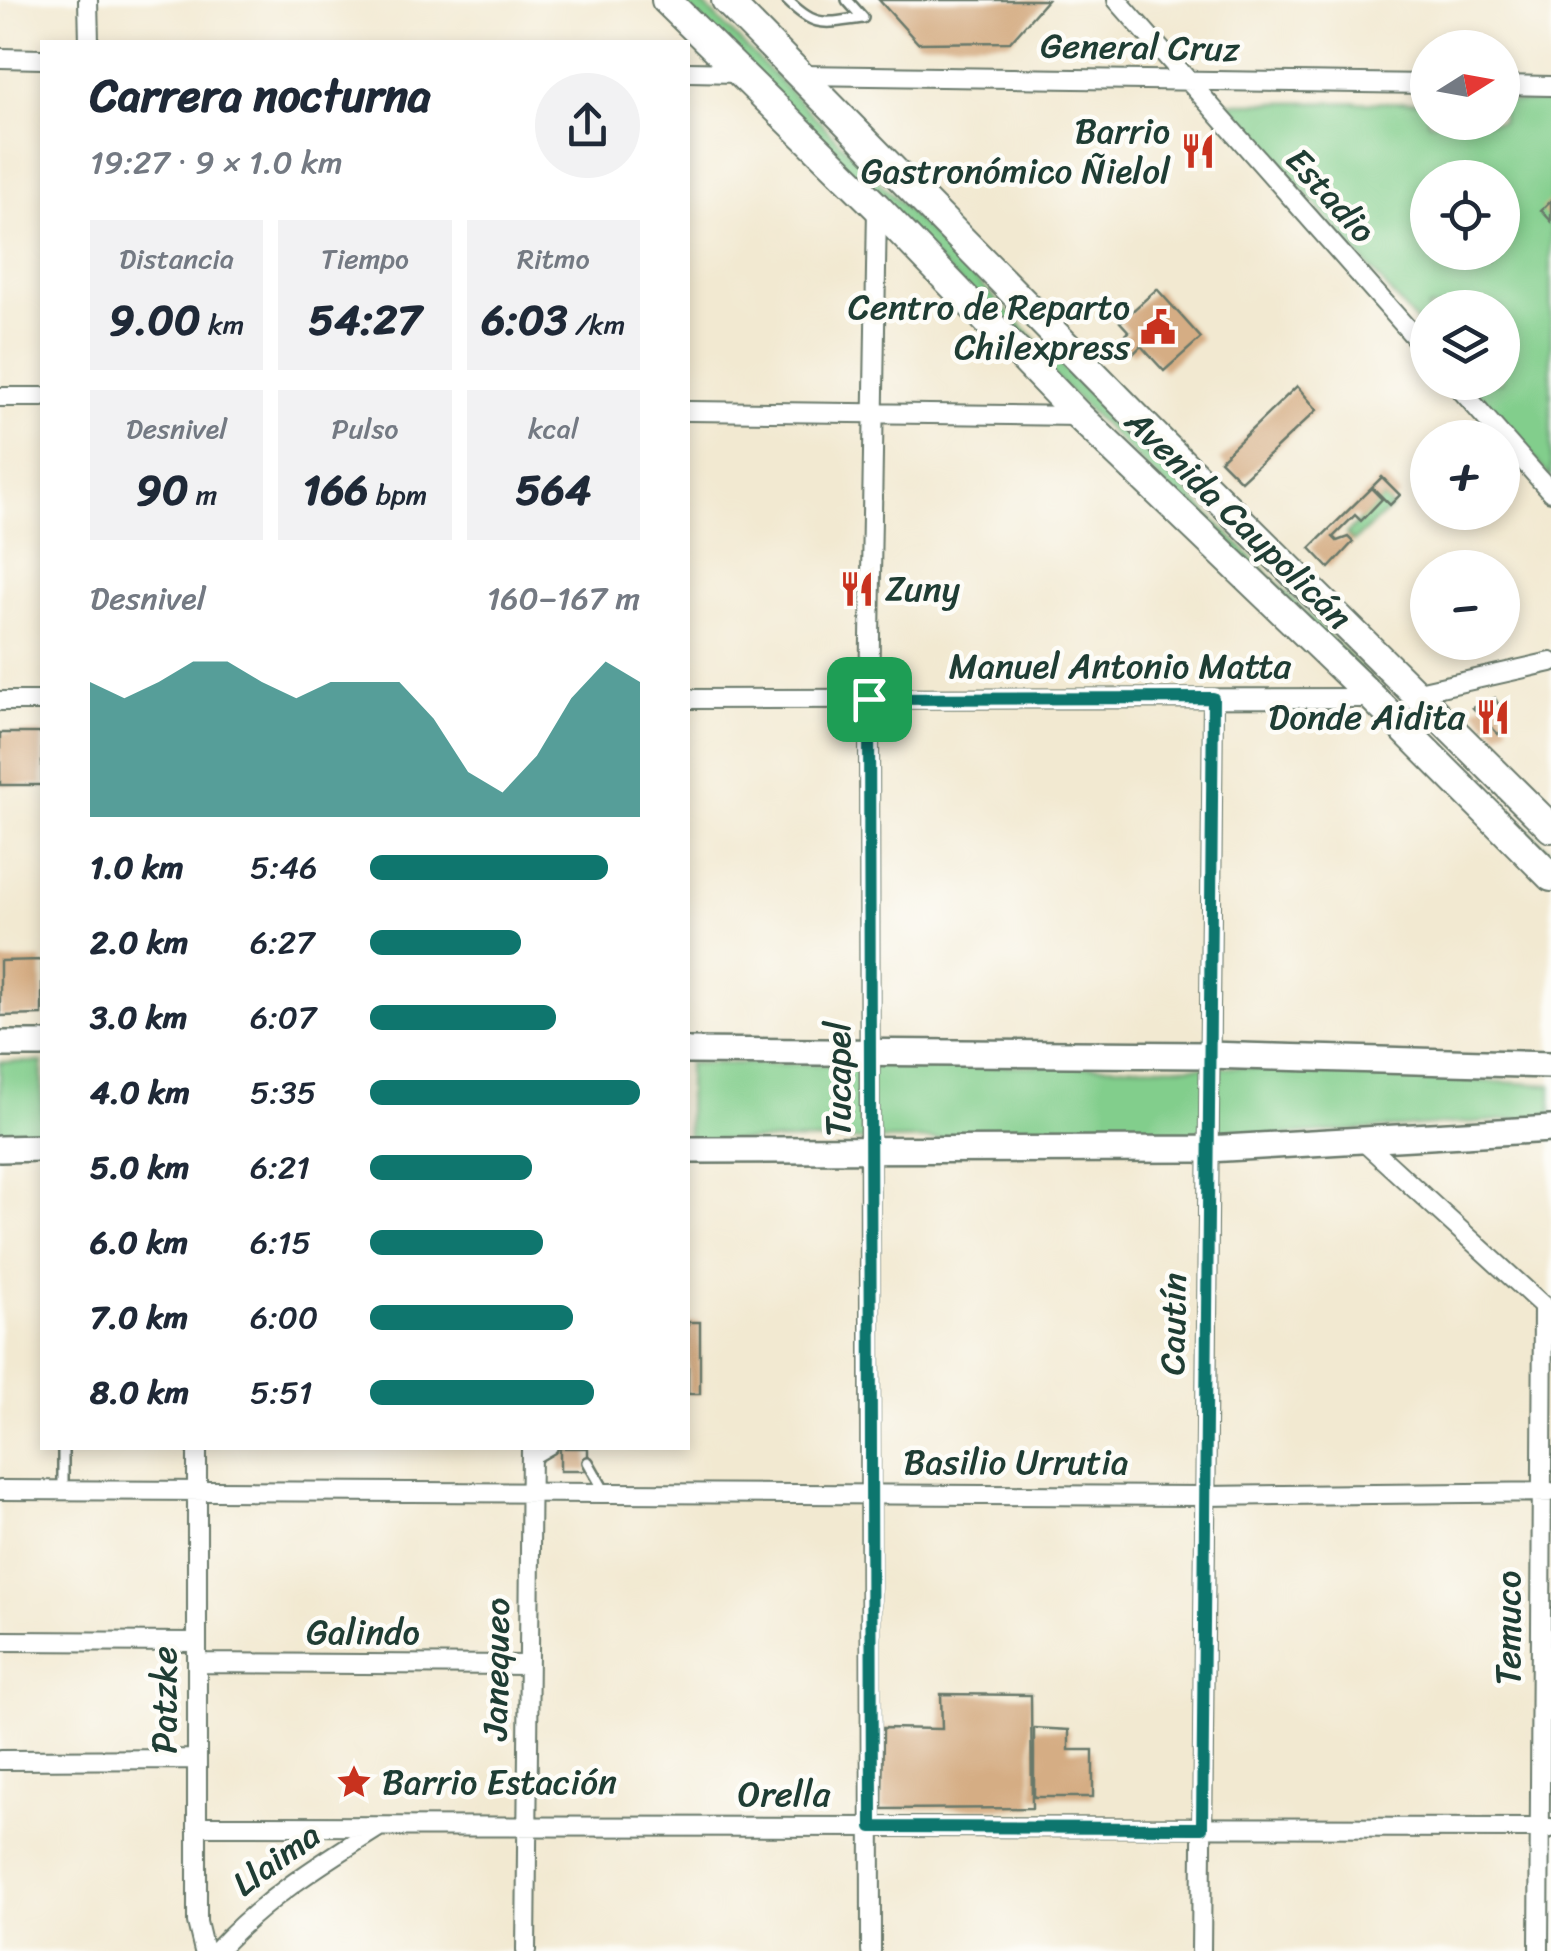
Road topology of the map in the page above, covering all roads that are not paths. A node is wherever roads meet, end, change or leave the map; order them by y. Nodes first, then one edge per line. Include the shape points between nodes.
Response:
1 (88, 0) edge
2 (666, 0) edge
3 (726, 0) edge
4 (787, 0) edge
5 (846, 0) edge
6 (1117, 0) edge
7 (88, 40) edge
8 (0, 58) edge
9 (40, 58) edge
10 (690, 72) edge
11 (739, 72) junction
12 (800, 74) junction
13 (852, 76) junction
14 (1187, 80) junction
15 (1410, 84) edge
16 (1520, 85) edge
17 (1551, 86) edge
18 (836, 111) junction
19 (877, 207) junction
20 (1410, 332) edge
21 (0, 397) edge
22 (40, 397) edge
23 (1470, 400) edge
24 (690, 411) edge
25 (876, 415) junction
26 (1078, 416) junction
27 (1151, 432) junction
28 (1551, 492) edge
29 (1551, 662) edge
30 (1350, 678) junction
31 (1414, 692) junction
32 (1213, 698) junction
33 (1372, 698) junction
34 (690, 699) edge
35 (869, 699) junction
36 (40, 700) edge
37 (0, 701) edge
38 (1551, 828) edge
39 (1551, 878) edge
40 (0, 1044) edge
41 (40, 1044) edge
42 (690, 1051) edge
43 (870, 1052) junction
44 (1208, 1055) junction
45 (1551, 1065) edge
46 (1551, 1128) edge
47 (1362, 1140) junction
48 (0, 1148) edge
49 (40, 1148) edge
50 (1208, 1148) junction
51 (690, 1150) edge
52 (871, 1152) junction
53 (1547, 1309) edge
54 (63, 1450) edge
55 (197, 1450) edge
56 (531, 1454) edge
57 (588, 1462) dead end
58 (0, 1490) edge
59 (63, 1490) junction
60 (197, 1490) junction
61 (531, 1491) junction
62 (605, 1492) junction
63 (1546, 1492) edge
64 (870, 1494) junction
65 (1204, 1496) junction
66 (0, 1641) edge
67 (197, 1642) junction
68 (197, 1663) junction
69 (528, 1665) junction
70 (197, 1759) junction
71 (0, 1760) edge
72 (197, 1826) junction
73 (380, 1826) junction
74 (528, 1826) junction
75 (872, 1827) junction
76 (1202, 1828) junction
77 (1545, 1828) edge
78 (204, 1951) edge
79 (216, 1951) edge
80 (526, 1951) edge
81 (871, 1951) edge
82 (1200, 1951) edge
83 (1539, 1951) edge

1 - 7 street
2 - 11 main road, Avenida Caupolicán
3 - 12 main road, Avenida Caupolicán
4 - 5 lane via 820,24 862,18
6 - 14 street, Estadio
8 - 9 street
10 - 11 street
11 - 19 main road, Avenida Caupolicán
12 - 13 street, General Cruz
12 - 18 main road, Avenida Caupolicán
13 - 14 street, General Cruz
13 - 18 street via 838,92
14 - 15 street, General Cruz
14 - 20 street, Estadio
16 - 17 street
18 - 27 main road, Avenida Caupolicán
19 - 25 street, Tucapel
19 - 26 main road, Avenida Caupolicán
21 - 22 street
23 - 28 street
24 - 25 street
25 - 26 street
25 - 35 street, Tucapel
26 - 27 main road via 1114,418
26 - 30 main road, Avenida Caupolicán
27 - 31 main road, Avenida Caupolicán
29 - 31 street
30 - 31 main road via 1383,695
30 - 33 main road, Avenida Caupolicán
31 - 38 main road, Avenida Caupolicán
32 - 33 street, Manuel Antonio Matta
32 - 35 street, Manuel Antonio Matta
32 - 44 street, Cautín
33 - 39 main road, Avenida Caupolicán
34 - 35 street, Manuel Antonio Matta
35 - 43 street, Tucapel
36 - 37 street
40 - 41 main road
42 - 43 main road
43 - 44 main road
43 - 52 street, Tucapel
44 - 45 main road
44 - 50 street, Cautín
46 - 47 main road
47 - 50 main road
47 - 53 street
48 - 49 main road
50 - 52 main road
50 - 65 street, Cautín
51 - 52 main road
52 - 64 street, Tucapel
53 - 63 street, Temuco
54 - 59 lane
55 - 60 street, Patzke
56 - 61 street, Janequeo
57 - 62 lane
58 - 59 street, Basilio Urrutia
59 - 60 street, Basilio Urrutia
60 - 61 street, Basilio Urrutia
60 - 67 street, Patzke
61 - 62 street, Basilio Urrutia
61 - 69 street, Janequeo
62 - 64 street, Basilio Urrutia
63 - 65 street, Basilio Urrutia
63 - 77 street, Temuco
64 - 65 street, Basilio Urrutia
64 - 75 street, Tucapel
65 - 76 street, Cautín
66 - 67 street
67 - 68 street, Patzke
68 - 69 street, Galindo
68 - 70 street, Patzke
69 - 74 street, Janequeo
70 - 71 street
70 - 72 street, Patzke
72 - 73 street, Orella
72 - 78 street, Patzke via 197,1922
73 - 74 street, Orella
73 - 79 street, Llaima via 291,1882
74 - 75 street, Orella
74 - 80 street, Janequeo
75 - 76 street, Orella
75 - 81 street, Tucapel
76 - 77 street, Orella
76 - 82 street, Cautín
77 - 83 street, Temuco

